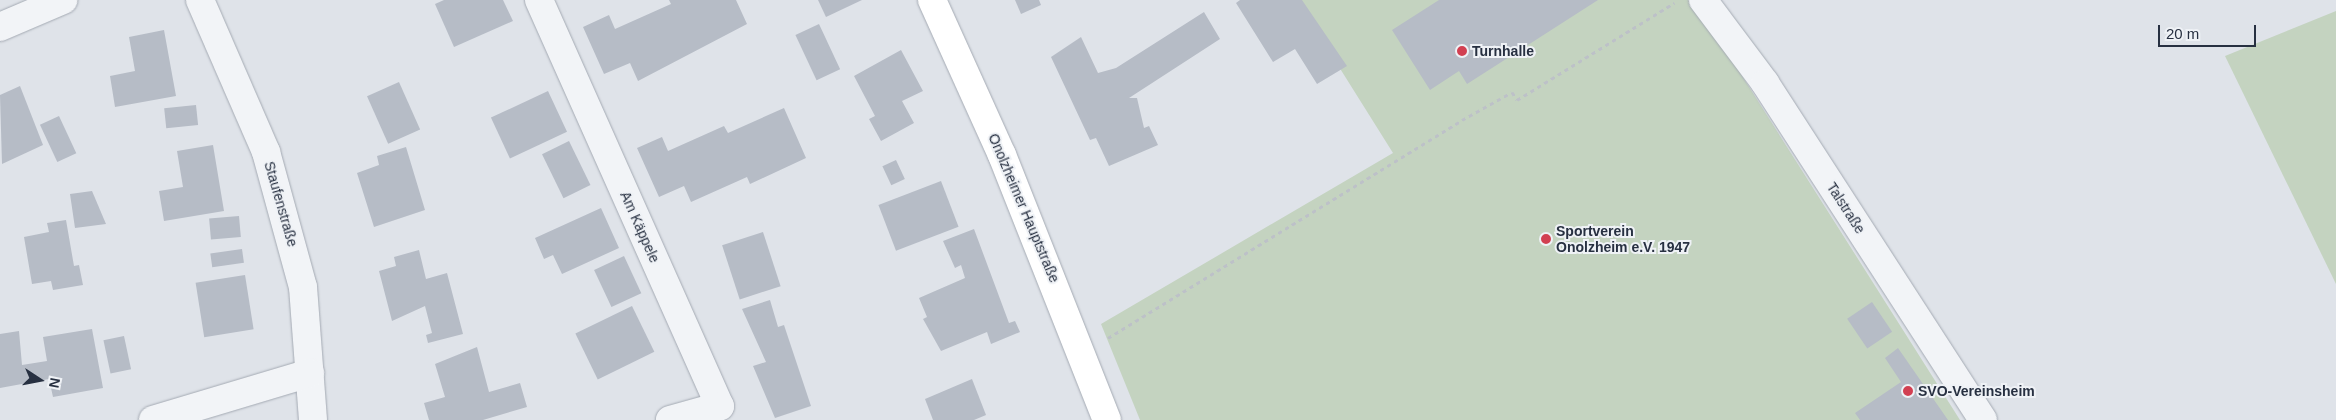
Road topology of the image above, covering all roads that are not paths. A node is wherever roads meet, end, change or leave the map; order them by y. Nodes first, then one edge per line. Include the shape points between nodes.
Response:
1 (63, 0) edge
2 (200, 0) edge
3 (539, 0) edge
4 (932, 0) edge
5 (1703, 0) edge
6 (0, 27) edge
7 (310, 373) junction
8 (153, 420) edge
9 (313, 420) edge
10 (670, 420) edge
11 (1107, 420) edge
12 (1983, 420) edge

1 - 6 street
2 - 7 street, Staufenstraße via 266,152 304,286
3 - 10 street, Am Käppele via 720,406
4 - 11 main road, Onolzheimer Hauptstraße via 1084,353
5 - 12 street, Talstraße via 1765,83
7 - 8 street
7 - 9 street, Staufenstraße

